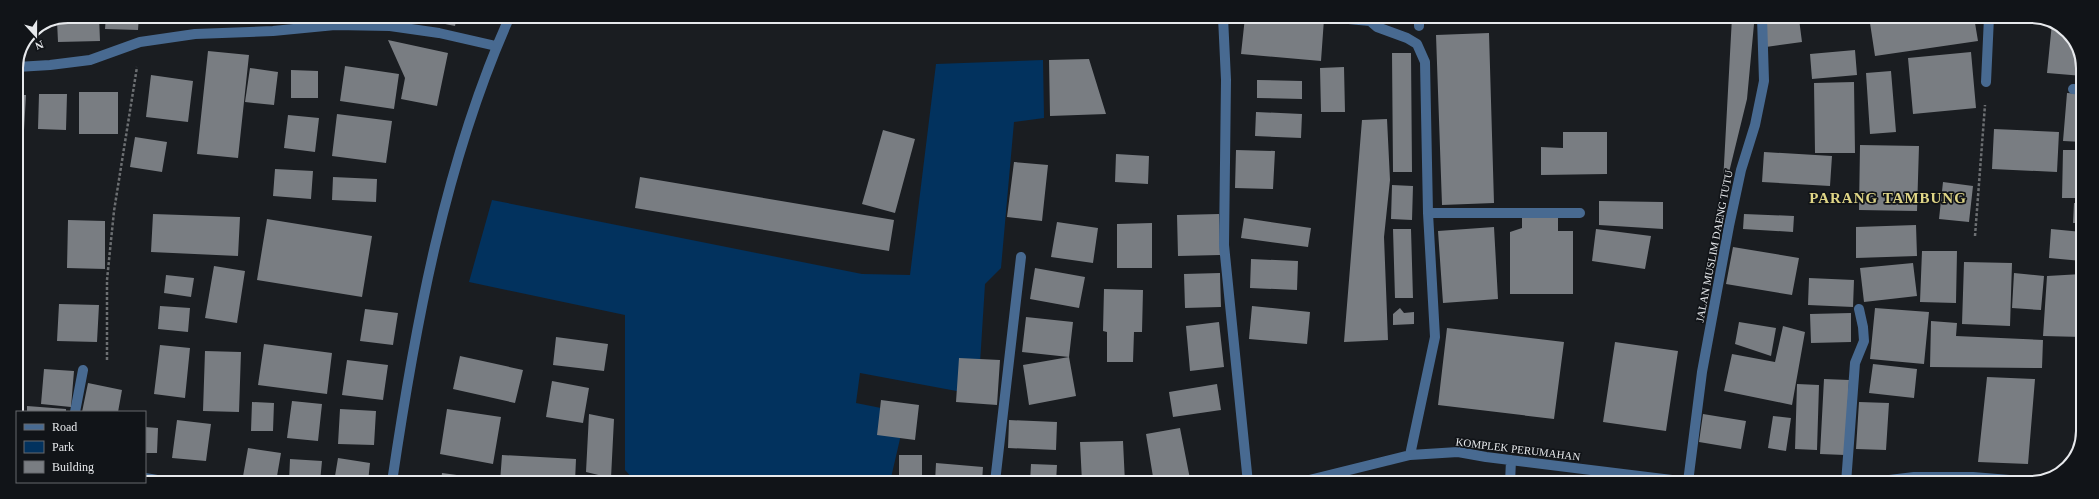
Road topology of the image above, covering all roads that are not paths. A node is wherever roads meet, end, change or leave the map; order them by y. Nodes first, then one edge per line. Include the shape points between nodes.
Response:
1 (507, 23) edge
2 (1223, 23) edge
3 (1372, 23) edge
4 (1762, 23) edge
5 (1989, 23) edge
6 (496, 46) junction
7 (23, 67) edge
8 (1986, 82) road end
9 (1428, 213) junction
10 (1580, 213) dead end
11 (1021, 257) dead end
12 (1859, 309) dead end
13 (83, 370) dead end
14 (75, 411) edge
15 (1410, 455) junction
16 (1511, 460) junction
17 (393, 476) edge
18 (996, 476) edge
19 (1247, 476) edge
20 (1325, 476) edge
21 (1510, 476) edge
22 (1640, 476) edge
23 (1689, 476) edge
24 (1846, 476) edge

1 - 6 street
2 - 19 street via 1226,80 1224,245
3 - 9 street via 1417,44 1425,62
4 - 23 street, JALAN MUSLIM DAENG TUTU via 1764,81 1728,234 1702,372
5 - 8 street
6 - 7 street via 404,28 335,25 195,34 140,42 90,60
6 - 17 street via 462,145 436,244 415,335
9 - 10 street
9 - 15 street via 1435,337
11 - 18 street
12 - 24 street via 1864,341 1854,370
13 - 14 street
15 - 16 street, KOMPLEK PERUMAHAN via 1458,452
15 - 20 street, KOMPLEK PERUMAHAN
16 - 21 street
16 - 22 street, KOMPLEK PERUMAHAN

